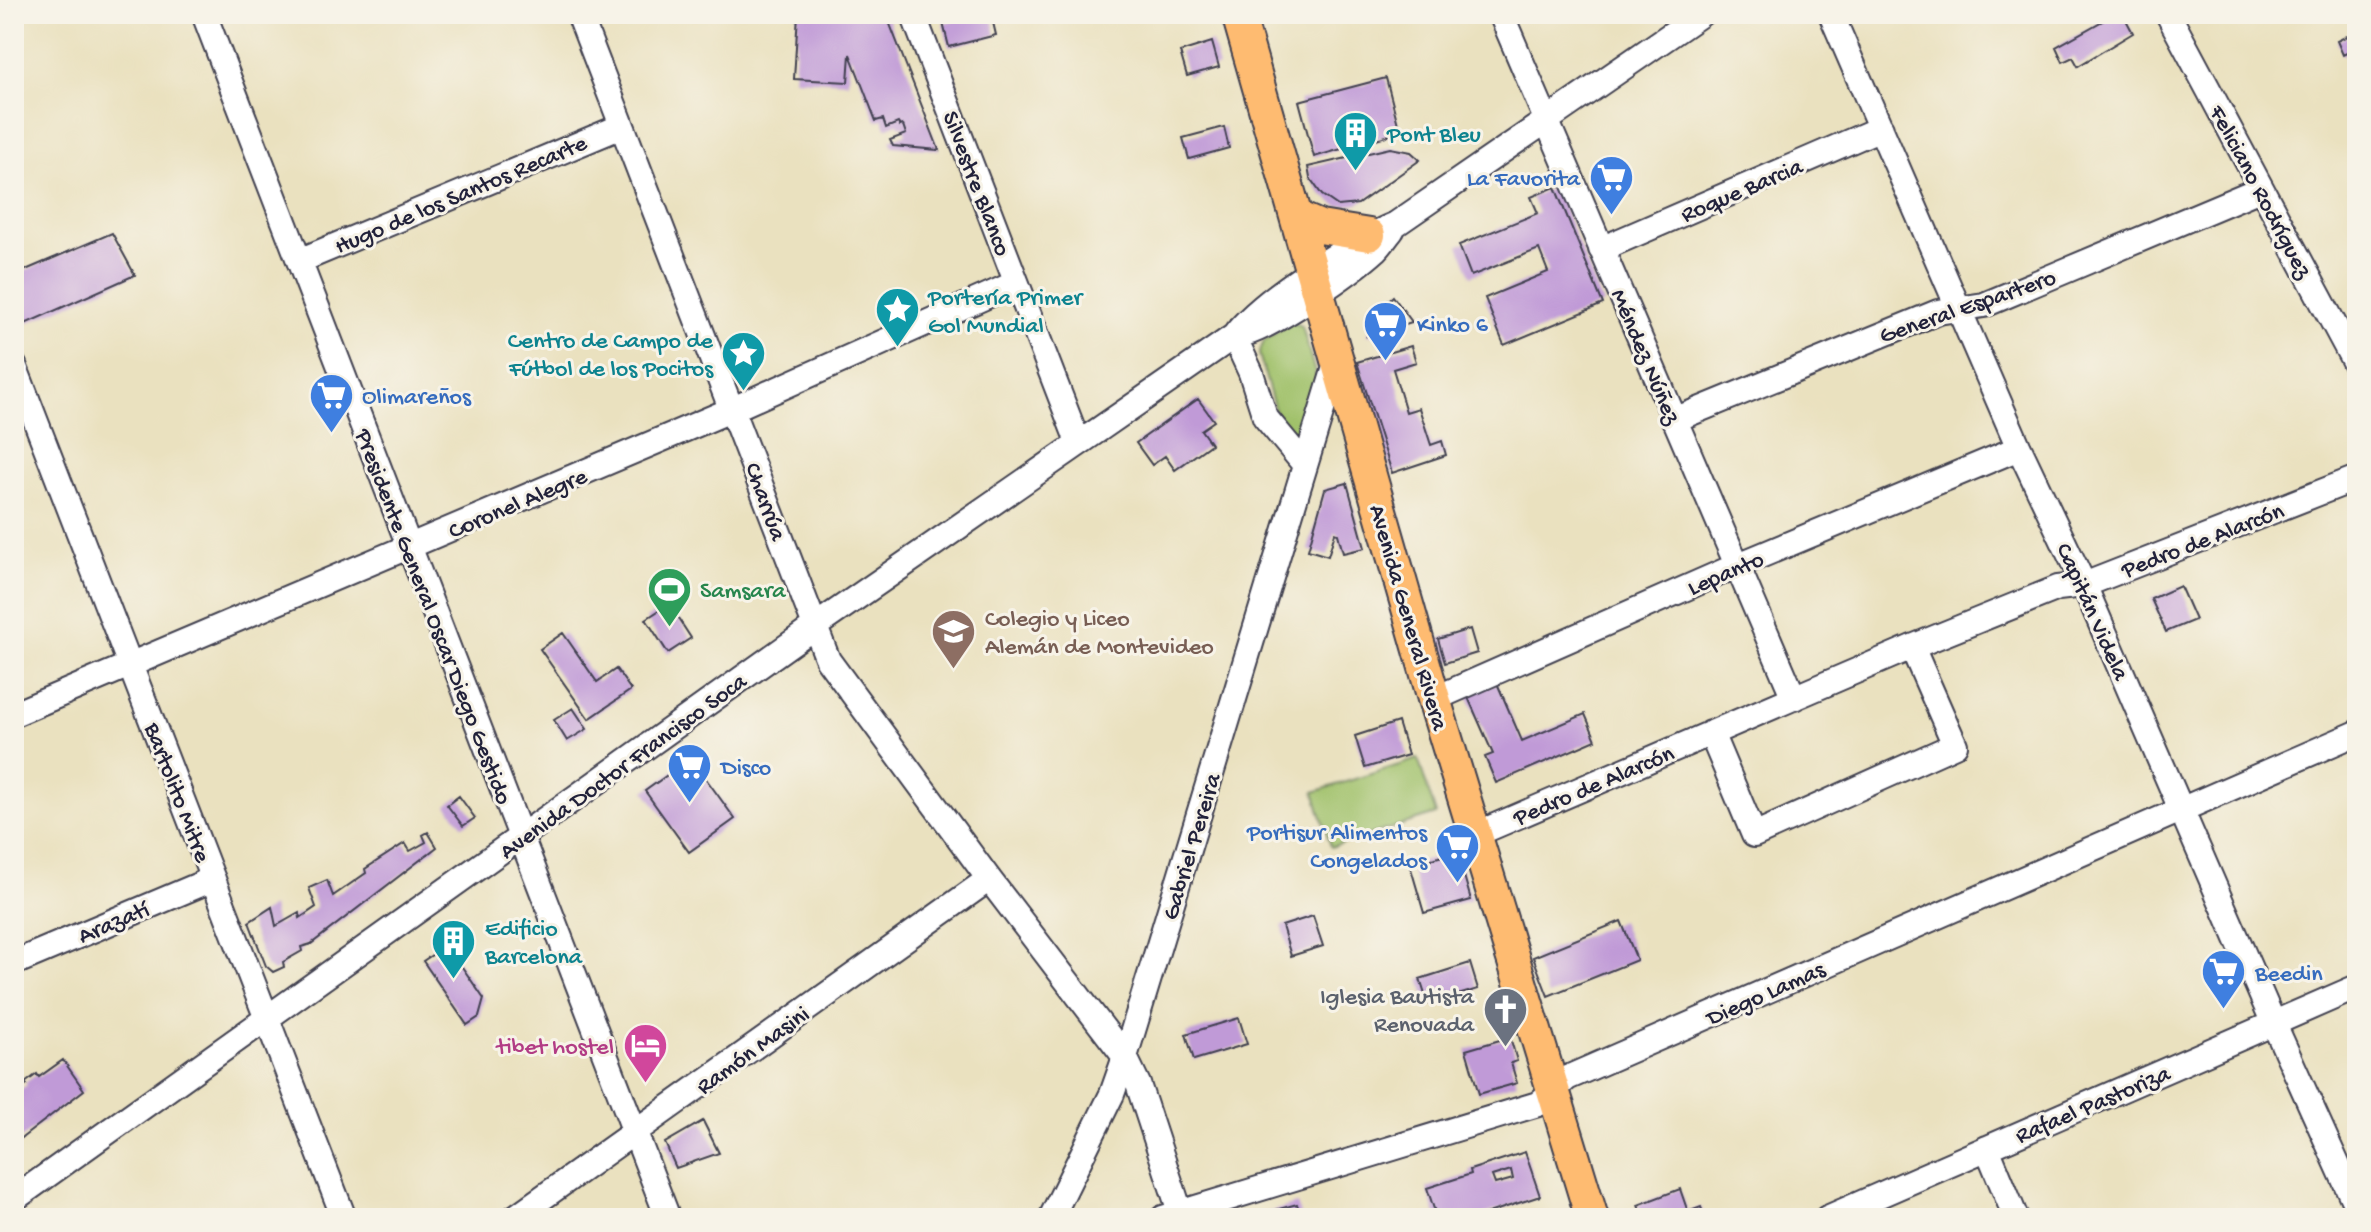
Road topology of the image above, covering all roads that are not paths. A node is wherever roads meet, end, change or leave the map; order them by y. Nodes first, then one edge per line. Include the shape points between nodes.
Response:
1 (204, 14) edge
2 (579, 14) edge
3 (913, 14) edge
4 (1238, 14) edge
5 (1501, 14) edge
6 (1701, 14) edge
7 (1831, 14) edge
8 (2168, 14) edge
9 (1547, 120) junction
10 (622, 126) junction
11 (1881, 128) junction
12 (2260, 189) junction
13 (1297, 217) junction
14 (1383, 230) junction
15 (1601, 249) junction
16 (299, 261) junction
17 (1316, 282) junction
18 (1016, 283) junction
19 (1960, 309) junction
20 (1234, 336) junction
21 (1336, 364) junction
22 (2357, 367) edge
23 (16, 376) edge
24 (733, 409) junction
25 (1674, 420) junction
26 (1078, 442) junction
27 (2019, 448) junction
28 (1305, 465) junction
29 (2357, 478) edge
30 (409, 549) junction
31 (1736, 566) junction
32 (2084, 585) junction
33 (814, 627) junction
34 (1912, 647) junction
35 (131, 666) junction
36 (1794, 698) junction
37 (1434, 699) junction
38 (14, 714) edge
39 (1711, 733) junction
40 (2357, 733) edge
41 (2181, 811) junction
42 (1474, 835) junction
43 (521, 838) junction
44 (213, 879) junction
45 (989, 879) junction
46 (14, 963) edge
47 (2357, 987) edge
48 (266, 1018) junction
49 (2274, 1024) junction
50 (1125, 1057) junction
51 (1554, 1088) junction
52 (636, 1133) junction
53 (1987, 1148) junction
54 (14, 1199) edge
55 (2357, 1208) edge
56 (1175, 1216) edge
57 (344, 1218) edge
58 (514, 1218) edge
59 (668, 1218) edge
60 (1051, 1218) edge
61 (1592, 1218) edge
62 (1827, 1218) edge
63 (2016, 1218) edge

1 - 16 street, Presidente General Oscar Diego Gestido
2 - 10 street, Charrúa
3 - 18 street, Silvestre Blanco
4 - 13 main road, Avenida General Rivera
5 - 9 street, Méndez Núñez
6 - 9 street, Avenida Doctor Francisco Soca
7 - 11 street, Capitán Videla
8 - 12 street, Feliciano Rodríguez
9 - 14 street, Avenida Doctor Francisco Soca
9 - 15 street, Méndez Núñez
10 - 16 street, Hugo de los Santos Recarte
10 - 24 street, Charrúa
11 - 15 street, Roque Barcia
11 - 19 street, Capitán Videla
12 - 19 street, General Espartero via 1984,305
12 - 22 street, Feliciano Rodríguez
13 - 14 main road via 1320,227
13 - 17 main road, Avenida General Rivera
14 - 17 street, Avenida Doctor Francisco Soca
15 - 25 street, Méndez Núñez
16 - 30 street, Presidente General Oscar Diego Gestido
17 - 20 street, Avenida Doctor Francisco Soca via 1247,318
17 - 21 main road, Avenida General Rivera
18 - 24 street, Coronel Alegre
18 - 26 street, Silvestre Blanco
19 - 25 street, General Espartero via 1938,312
19 - 27 street, Capitán Videla
20 - 26 street, Avenida Doctor Francisco Soca
20 - 28 street via 1265,417
21 - 28 street, Gabriel Pereira
21 - 37 main road, Avenida General Rivera
23 - 35 street, Bartolito Mitre
24 - 30 street, Coronel Alegre
24 - 33 street, Charrúa
25 - 31 street, Méndez Núñez
26 - 33 street, Avenida Doctor Francisco Soca
27 - 31 street, Lepanto
27 - 32 street, Capitán Videla
28 - 50 street, Gabriel Pereira
29 - 32 street, Pedro de Alarcón
30 - 35 street, Coronel Alegre
30 - 43 street, Presidente General Oscar Diego Gestido
31 - 36 street, Méndez Núñez
31 - 37 street, Lepanto
32 - 34 street, Pedro de Alarcón via 2058,588
32 - 41 street, Capitán Videla
33 - 43 street, Avenida Doctor Francisco Soca
33 - 45 street, Charrúa via 828,660
34 - 36 street, Pedro de Alarcón
34 - 39 street via 1955,745 1754,835
35 - 38 street, Coronel Alegre
35 - 44 street, Bartolito Mitre
36 - 39 street, Pedro de Alarcón
37 - 42 main road, Avenida General Rivera
39 - 42 street, Pedro de Alarcón
40 - 41 street, Diego Lamas
41 - 49 street, Capitán Videla
41 - 51 street, Diego Lamas
42 - 51 main road, Avenida General Rivera
43 - 48 street, Avenida Doctor Francisco Soca
43 - 52 street, Presidente General Oscar Diego Gestido
44 - 46 street, Arazatí
44 - 48 street, Bartolito Mitre
45 - 50 street, Charrúa
45 - 52 street, Ramón Masini
47 - 49 street, Rafael Pastoriza
48 - 54 street, Avenida Doctor Francisco Soca
48 - 57 street, Bartolito Mitre
49 - 53 street, Rafael Pastoriza
49 - 55 street, Capitán Videla
50 - 56 street, Charrúa via 1138,1084
50 - 60 street, Gabriel Pereira
51 - 56 street, Diego Lamas via 1538,1104
51 - 61 main road, Avenida General Rivera
52 - 58 street, Ramón Masini
52 - 59 street, Presidente General Oscar Diego Gestido
53 - 62 street, Rafael Pastoriza
53 - 63 street

